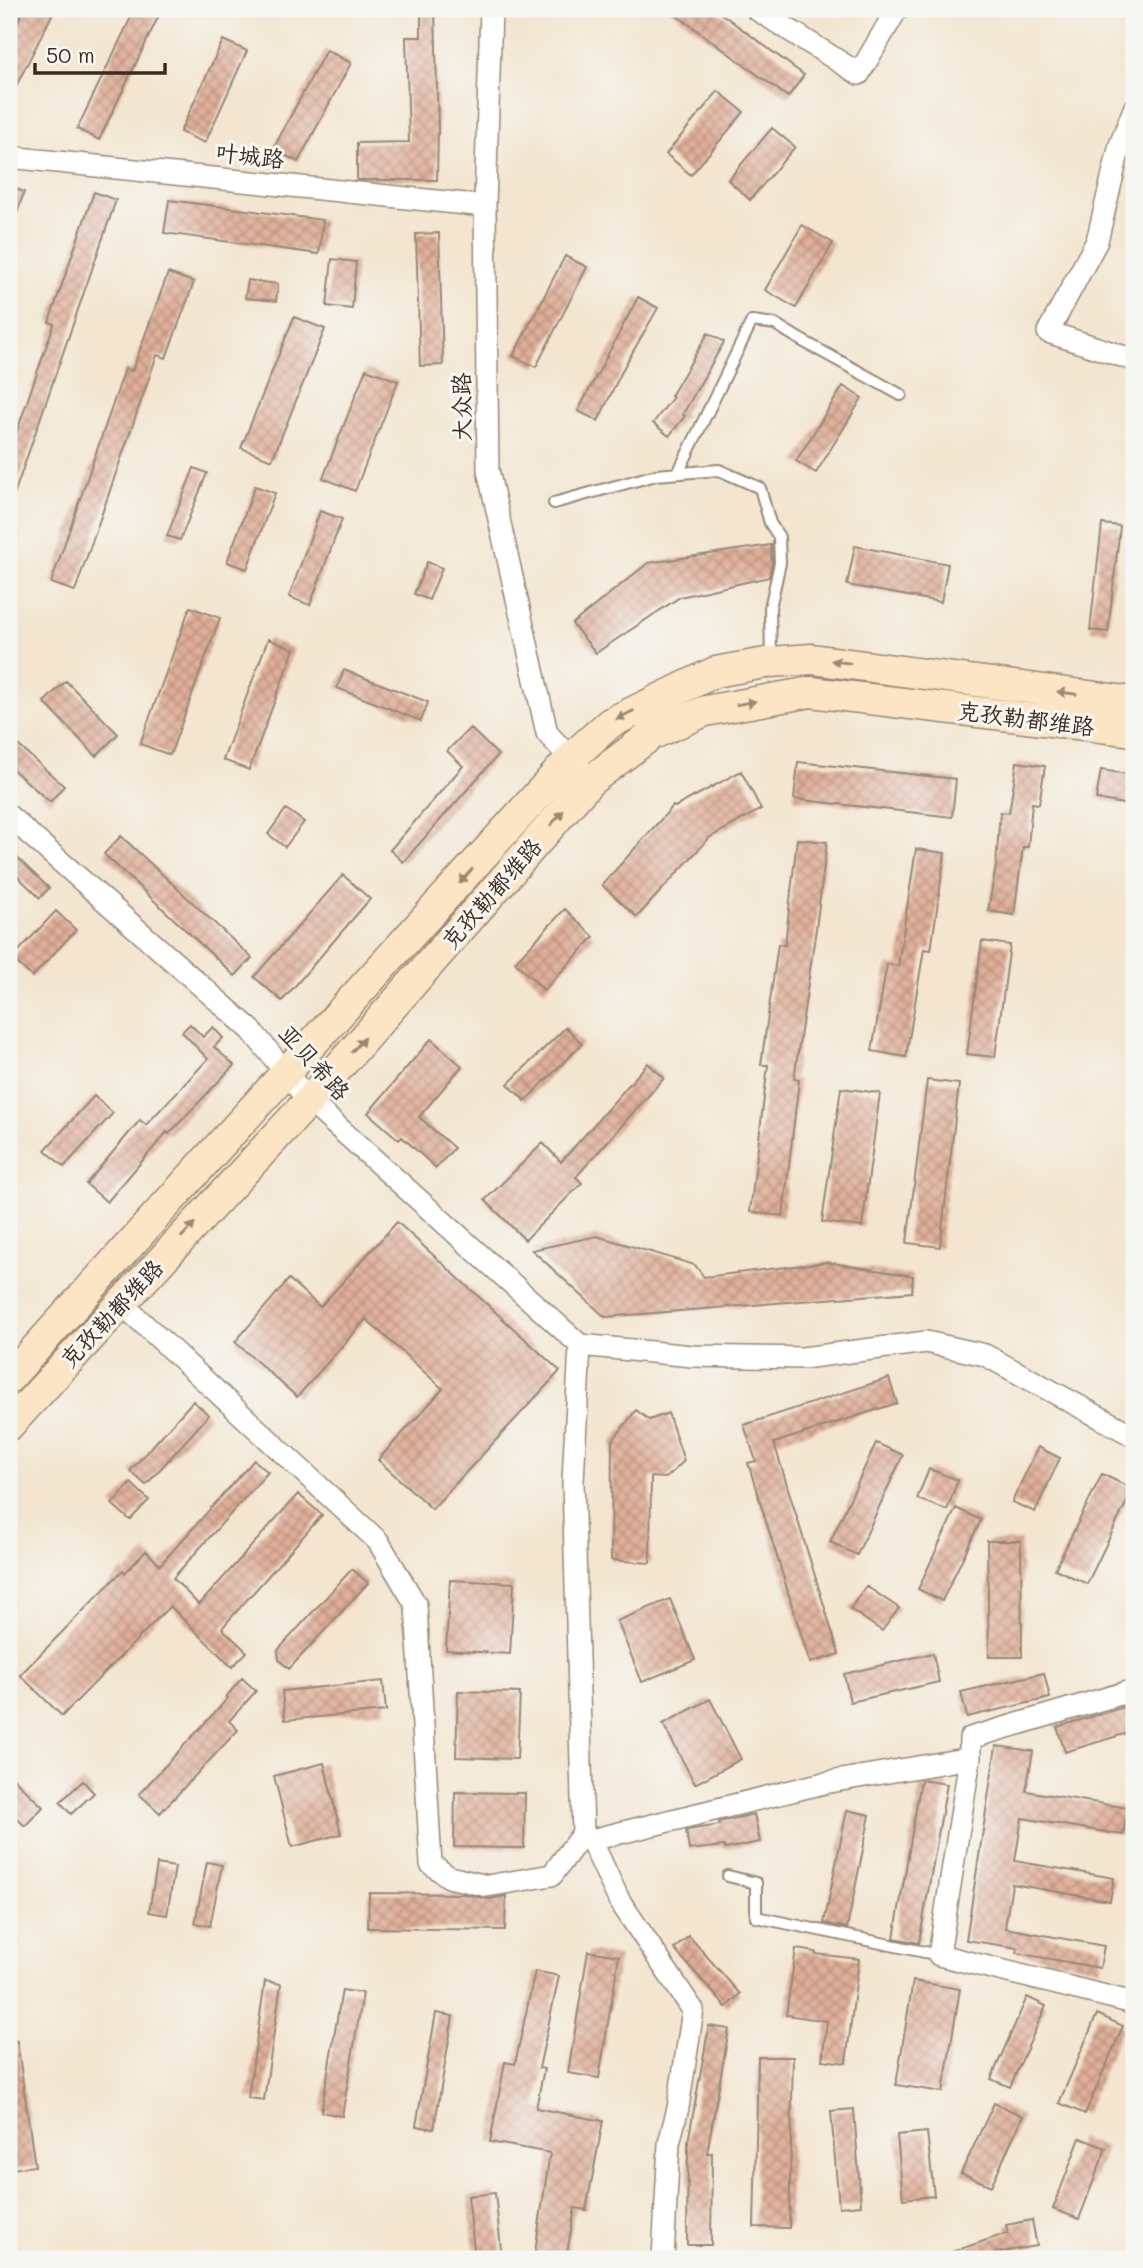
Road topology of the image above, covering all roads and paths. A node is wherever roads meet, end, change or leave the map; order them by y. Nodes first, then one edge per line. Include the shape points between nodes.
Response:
1 (492, 9) edge
2 (757, 9) edge
3 (897, 9) edge
4 (1134, 109) edge
5 (9, 157) edge
6 (485, 206) junction
7 (1134, 360) edge
8 (901, 395) dead end
9 (678, 473) junction
10 (554, 503) dead end
11 (771, 662) junction
12 (1134, 702) edge
13 (1134, 731) edge
14 (571, 758) junction
15 (590, 781) junction
16 (9, 816) edge
17 (288, 1073) junction
18 (309, 1101) junction
19 (121, 1303) junction
20 (580, 1345) junction
21 (9, 1378) edge
22 (9, 1425) edge
23 (1134, 1436) edge
24 (1134, 1690) edge
25 (970, 1758) junction
26 (587, 1836) junction
27 (728, 1876) dead end
28 (939, 1955) junction
29 (1134, 2003) edge
30 (663, 2259) edge

1 - 6 street, 大众路
2 - 3 street via 859,74
4 - 7 street via 1120,145 1097,241 1048,332
5 - 6 street, 叶城路
6 - 14 street, 大众路 via 488,470 547,733
8 - 9 lane via 775,324 752,321
9 - 10 lane
9 - 11 lane via 719,470 760,488 779,537 780,562 770,608
12 -> 11 main road, 克孜勒都维路 via 812,659
11 -> 14 main road, 克孜勒都维路 via 715,672 655,699 610,723
15 -> 13 main road, 克孜勒都维路 via 651,735 705,711 811,692
14 - 15 street, 大众路
14 -> 17 main road, 克孜勒都维路
18 -> 15 main road, 克孜勒都维路
16 - 17 street, 亚贝希路 via 251,1030
17 - 18 street, 亚贝希路
17 - 21 main road, 克孜勒都维路
19 -> 18 main road, 克孜勒都维路
18 - 20 street, 亚贝希路
19 - 22 main road, 克孜勒都维路
19 - 26 street via 378,1541 416,1605 431,1864 449,1877 487,1886 552,1875
20 - 23 street via 692,1356 803,1358 926,1342 985,1355
20 - 26 street via 573,1481
24 - 25 street via 970,1738
25 - 26 street via 824,1783
25 - 28 street
26 - 30 street via 619,1900 693,2010 669,2143
27 - 28 lane via 756,1883 755,1917
28 - 29 street

